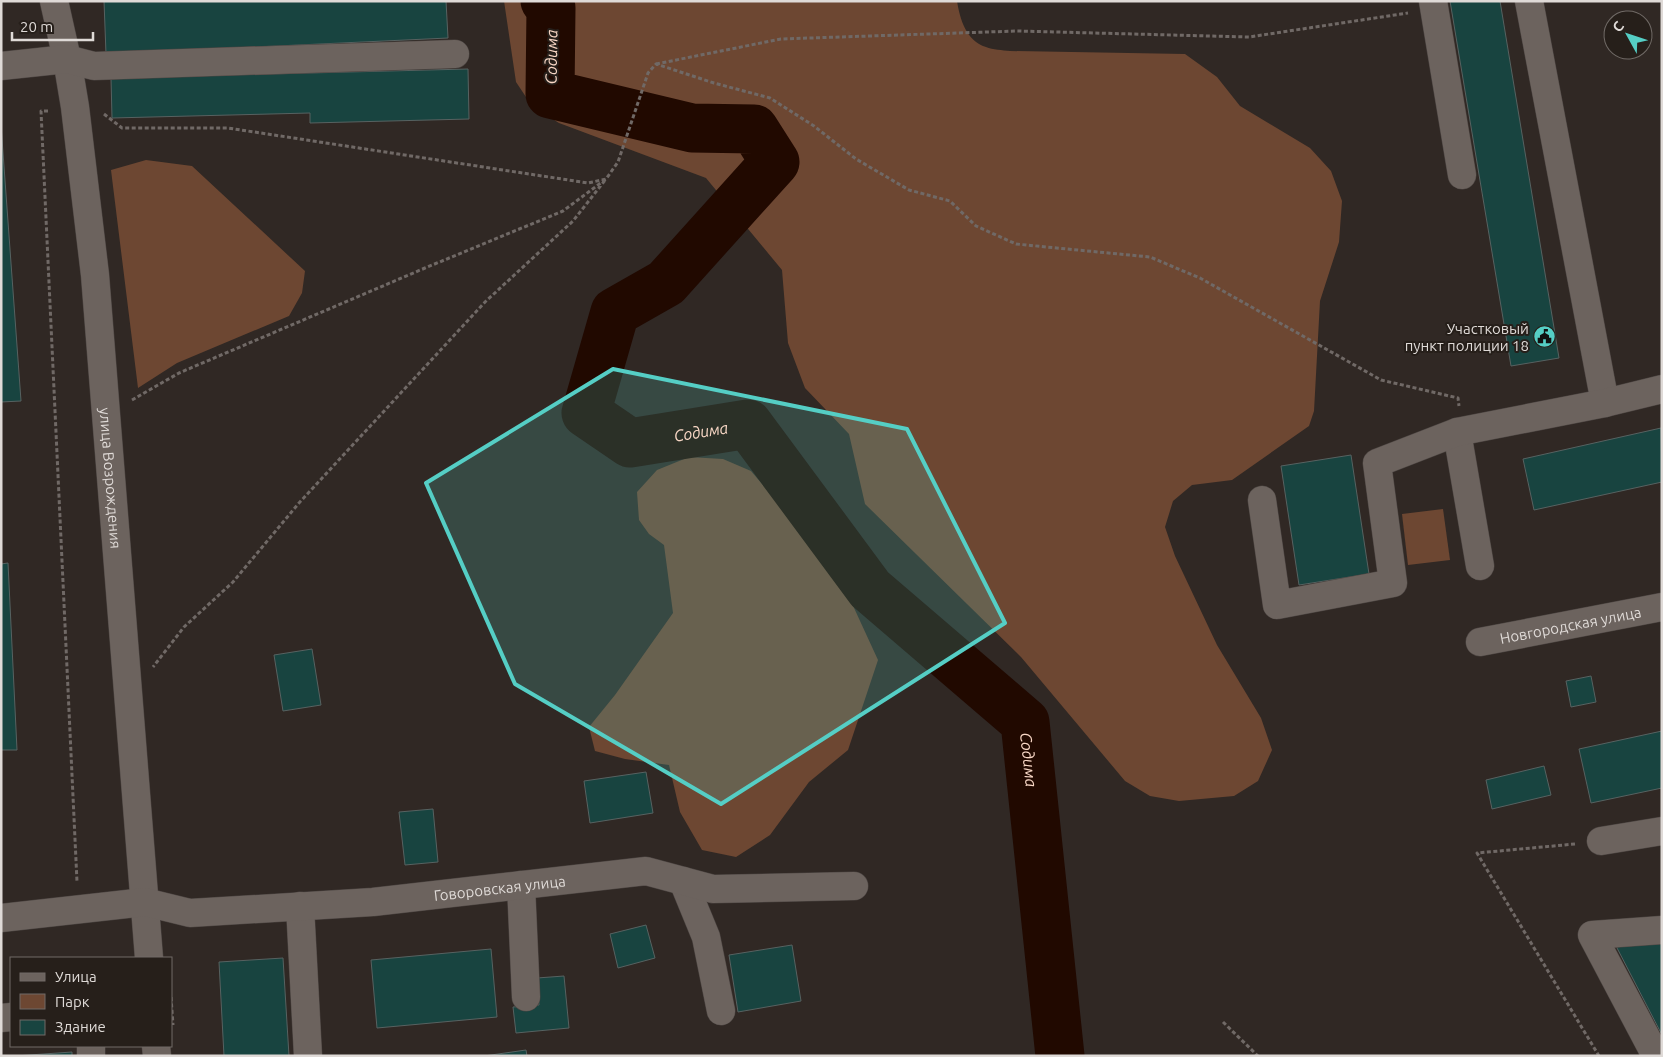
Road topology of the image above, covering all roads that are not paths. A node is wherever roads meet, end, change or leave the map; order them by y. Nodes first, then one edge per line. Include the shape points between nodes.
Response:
1 (54, 1) edge
2 (1529, 1) edge
3 (1434, 5) edge
4 (455, 54) dead end
5 (67, 59) junction
6 (1, 66) edge
7 (1462, 175) dead end
8 (1662, 389) edge
9 (1606, 403) junction
10 (1460, 431) junction
11 (1262, 500) dead end
12 (1480, 566) dead end
13 (1662, 607) edge
14 (1480, 642) dead end
15 (1662, 831) edge
16 (1601, 841) road end
17 (682, 881) junction
18 (521, 885) junction
19 (854, 886) dead end
20 (145, 902) junction
21 (300, 906) junction
22 (1, 918) edge
23 (1662, 930) edge
24 (149, 957) edge
25 (526, 997) dead end
26 (721, 1011) dead end
27 (308, 1056) edge
28 (1656, 1056) edge

1 - 5 street, улица Возрождения
2 - 9 street
3 - 7 street
4 - 5 street via 94,66
5 - 6 street
5 - 20 street, улица Возрождения via 95,276
8 - 9 street
9 - 10 street
10 - 11 street via 1377,463 1393,582 1277,605
10 - 12 street
13 - 14 street, Новгородская улица
15 - 16 street
17 - 18 street, Говоровская улица via 646,871
17 - 19 street, Говоровская улица via 712,889
17 - 26 street via 706,937
18 - 21 street, Говоровская улица via 373,902
18 - 25 street
20 - 21 street, Говоровская улица via 190,913
20 - 22 street
20 - 24 street, улица Возрождения
21 - 27 street
23 - 28 street via 1592,935

